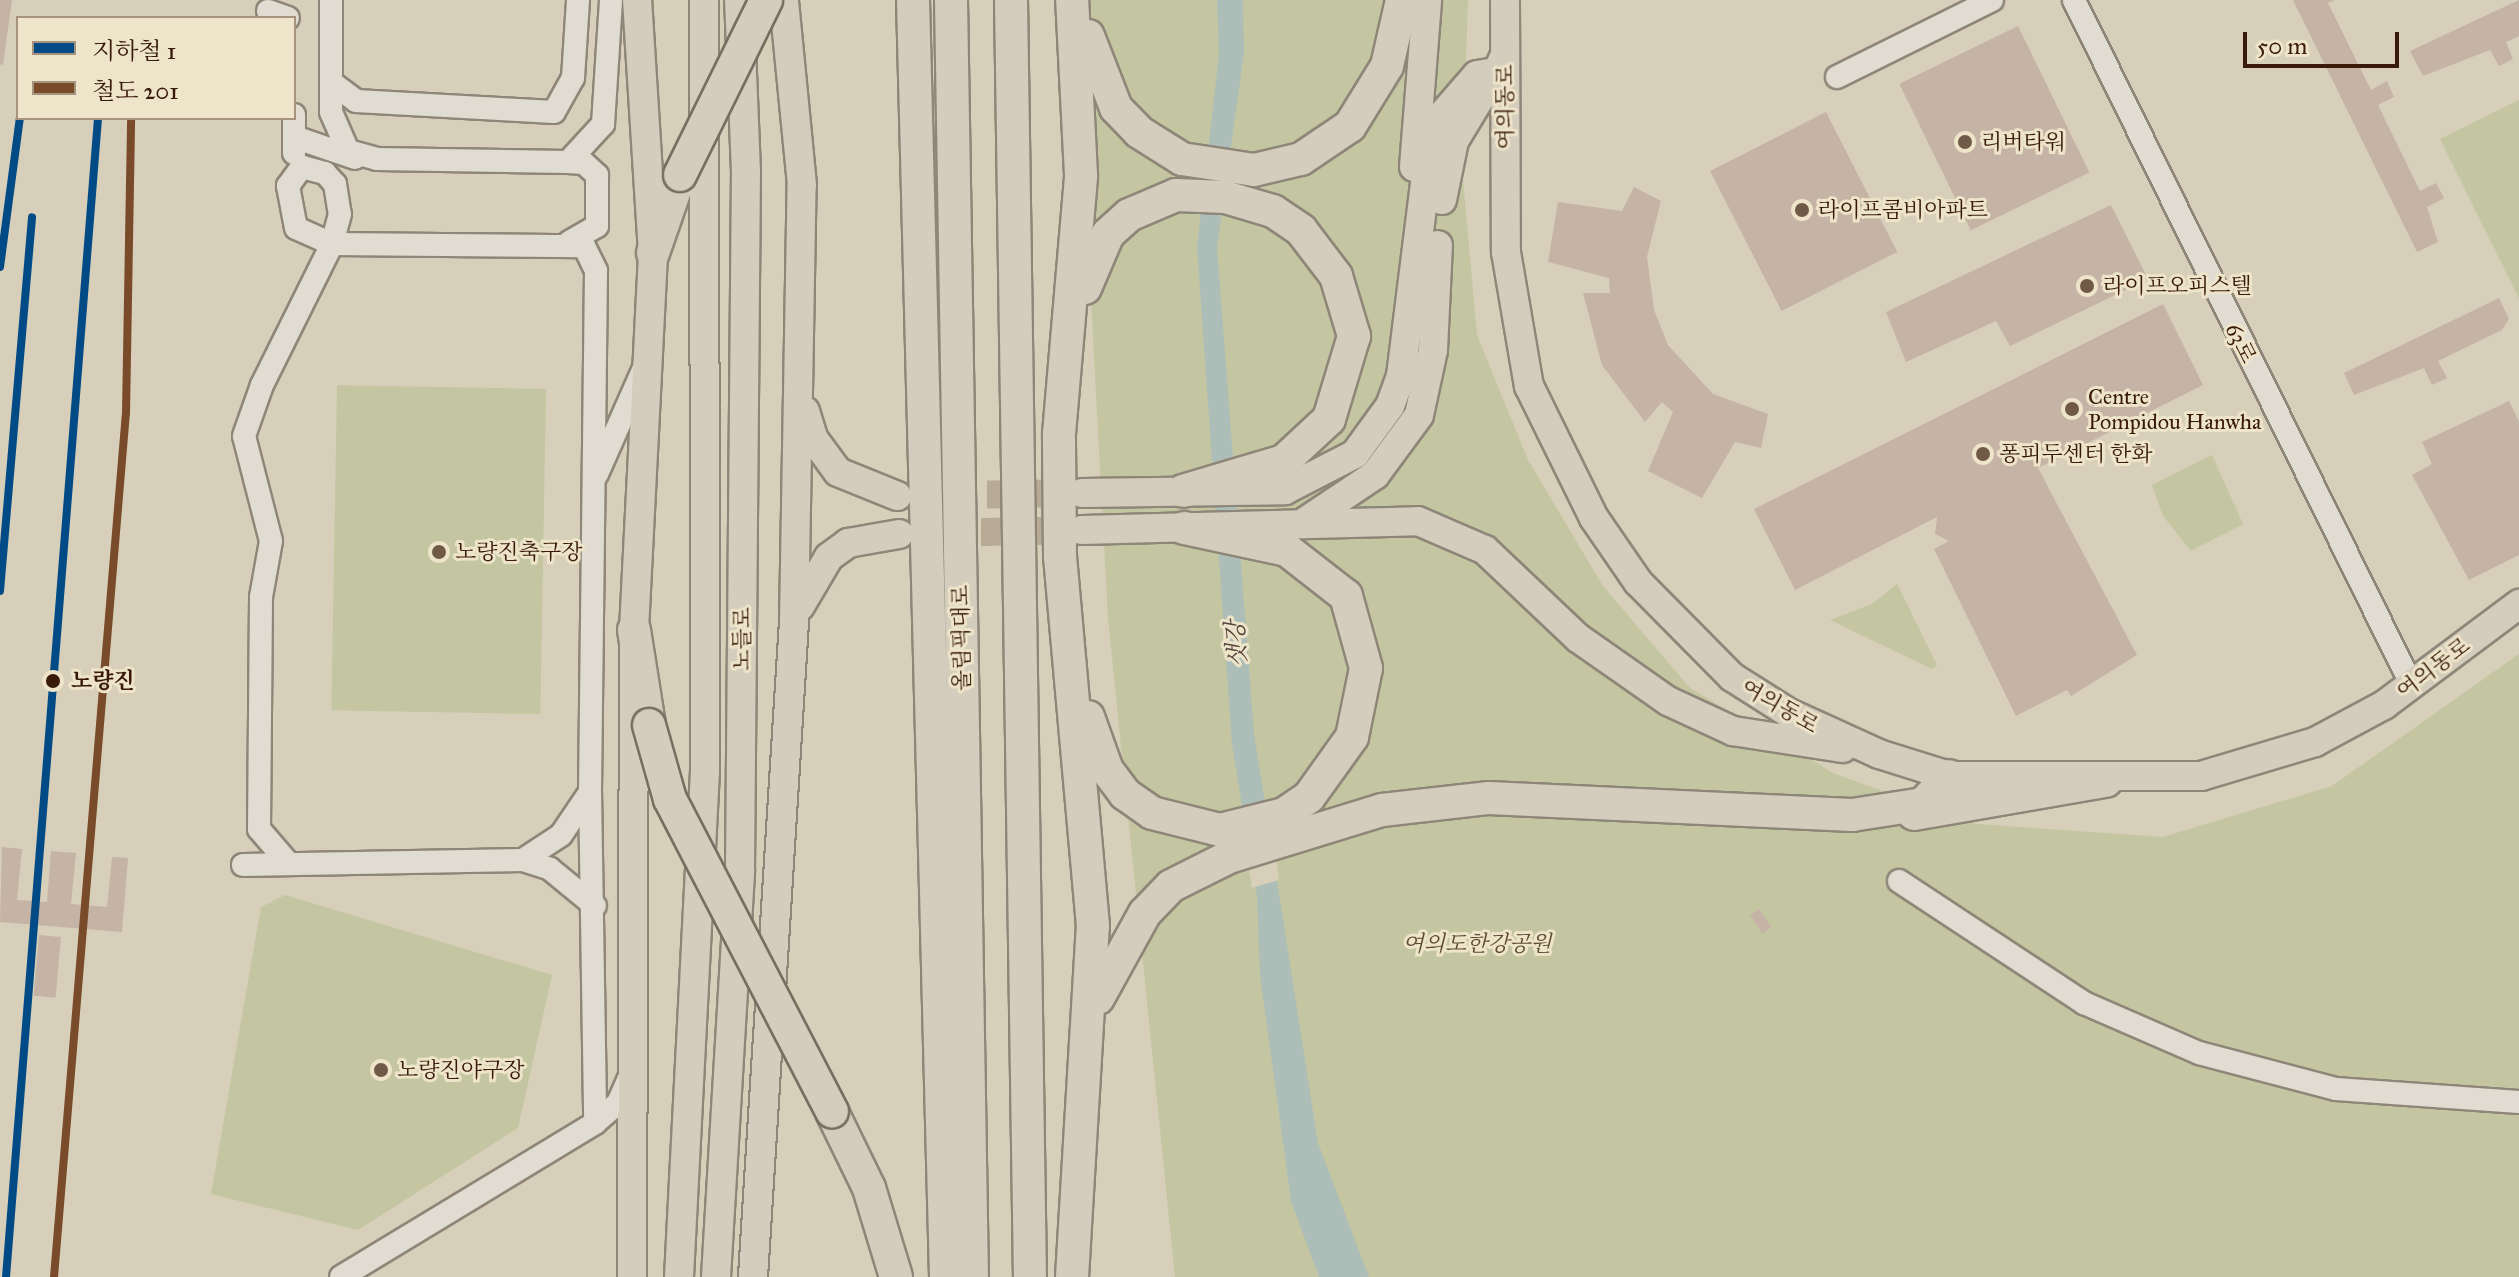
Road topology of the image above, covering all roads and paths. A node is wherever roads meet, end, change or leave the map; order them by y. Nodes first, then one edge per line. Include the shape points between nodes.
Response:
1 (319, 0) edge
2 (331, 0) edge
3 (578, 0) edge
4 (611, 0) edge
5 (637, 0) edge
6 (704, 0) edge
7 (739, 0) edge
8 (766, 0) edge
9 (784, 0) edge
10 (913, 0) edge
11 (951, 0) edge
12 (1011, 0) edge
13 (1073, 0) edge
14 (1402, 0) edge
15 (1427, 0) edge
16 (1505, 0) edge
17 (1992, 0) edge
18 (2074, 0) edge
19 (331, 26) junction
20 (1504, 57) junction
21 (1837, 77) dead end
22 (331, 82) junction
23 (296, 128) edge
24 (377, 159) junction
25 (568, 162) junction
26 (303, 170) junction
27 (569, 242) junction
28 (332, 244) junction
29 (653, 253) junction
30 (1070, 352) junction
31 (648, 358) junction
32 (799, 387) junction
33 (1373, 431) junction
34 (1284, 476) junction
35 (593, 482) junction
36 (1183, 491) joint
37 (1082, 493) tunnel mouth
38 (897, 496) tunnel mouth
39 (1184, 528) joint
40 (1082, 530) tunnel mouth
41 (1293, 531) junction
42 (899, 534) dead end
43 (2512, 609) edge
44 (794, 622) junction
45 (1064, 629) junction
46 (634, 630) junction
47 (2411, 684) junction
48 (1879, 754) junction
49 (1949, 776) junction
50 (2106, 781) junction
51 (590, 790) junction
52 (1783, 816) junction
53 (1224, 844) junction
54 (523, 860) junction
55 (289, 864) junction
56 (243, 865) dead end
57 (1899, 881) dead end
58 (596, 907) junction
59 (1086, 1056) junction
60 (632, 1073) junction
61 (2519, 1102) edge
62 (595, 1123) junction
63 (633, 1145) junction
64 (341, 1277) edge
65 (632, 1277) edge
66 (679, 1277) edge
67 (716, 1277) edge
68 (753, 1277) edge
69 (896, 1277) edge
70 (946, 1277) edge
71 (972, 1277) edge
72 (1030, 1277) edge
73 (1072, 1277) edge

1 - 19 street
2 - 19 street
3 - 22 street via 573,78 554,112 356,101
4 - 25 street via 603,124
5 - 29 main road
6 - 66 main road, 노들로 via 705,771
7 - 67 main road, 노들로 via 746,172 740,870
8 - 29 highway, bridge via 680,175
9 - 32 main road via 802,185
10 - 70 highway
11 - 71 highway, 올림픽대로
12 - 72 highway
13 - 14 highway via 1116,108 1182,159 1230,170 1278,166 1325,145 1371,100
13 - 30 highway via 1081,175
15 - 33 main road via 1400,335
16 - 20 main road, 여의동로
17 - 21 street
18 - 47 street, 63로
19 - 22 street
20 - 33 main road via 1497,72 1477,75 1460,92 1436,135 1401,376
20 - 41 main road via 1467,112 1445,176 1433,350 1419,415 1375,475
20 - 48 main road, 여의동로 via 1506,252 1517,343 1549,431 1594,518 1672,622 1732,677
22 - 24 street via 337,139
23 - 24 street via 344,157
23 - 26 street
24 - 25 street
25 - 27 street via 584,163 597,175 597,226
26 - 28 street via 335,184 340,200
26 - 28 street via 287,202 296,228
27 - 28 street
27 - 35 street via 594,257 596,271
28 - 55 street via 244,436 271,541 261,597 259,829
29 - 31 main road
30 - 34 highway via 1091,263 1108,234 1129,215 1176,195 1225,197 1273,211 1328,263 1354,336 1347,379 1329,419
30 - 45 highway via 1059,434
31 - 35 street
31 - 46 main road
32 - 38 main road via 813,438 838,472
32 - 44 main road
33 - 34 main road via 1332,471
34 - 36 highway
35 - 51 street
36 - 37 main road
39 - 40 main road
39 - 41 highway
41 - 48 main road via 1418,521 1455,533 1485,550 1608,661 1668,701 1733,731
41 - 53 highway via 1346,596 1366,668 1352,737 1309,797
42 - 44 main road via 848,543 829,557 812,575
43 - 47 main road, 여의동로
44 - 68 main road
45 - 53 highway via 1096,743 1116,782 1152,813
45 - 59 highway via 1089,829 1093,926
46 - 60 main road
46 - 69 highway, bridge via 649,725 670,799 869,1188
47 - 50 main road, 여의동로 via 2276,760 2201,776
48 - 49 main road, 여의동로
49 - 50 main road, 여의동로
49 - 52 highway via 1930,799 1901,810
50 - 52 highway via 1872,822
51 - 54 street via 561,835
51 - 58 street
52 - 53 highway via 1489,798 1382,810 1318,829
53 - 59 highway via 1145,913 1101,981
54 - 55 street
54 - 58 street via 550,869
55 - 56 street
57 - 61 street via 2084,1003 2199,1053 2336,1089
58 - 62 street
59 - 73 highway
60 - 62 street via 618,1103
60 - 63 main road
62 - 63 street
62 - 64 street
63 - 65 main road

